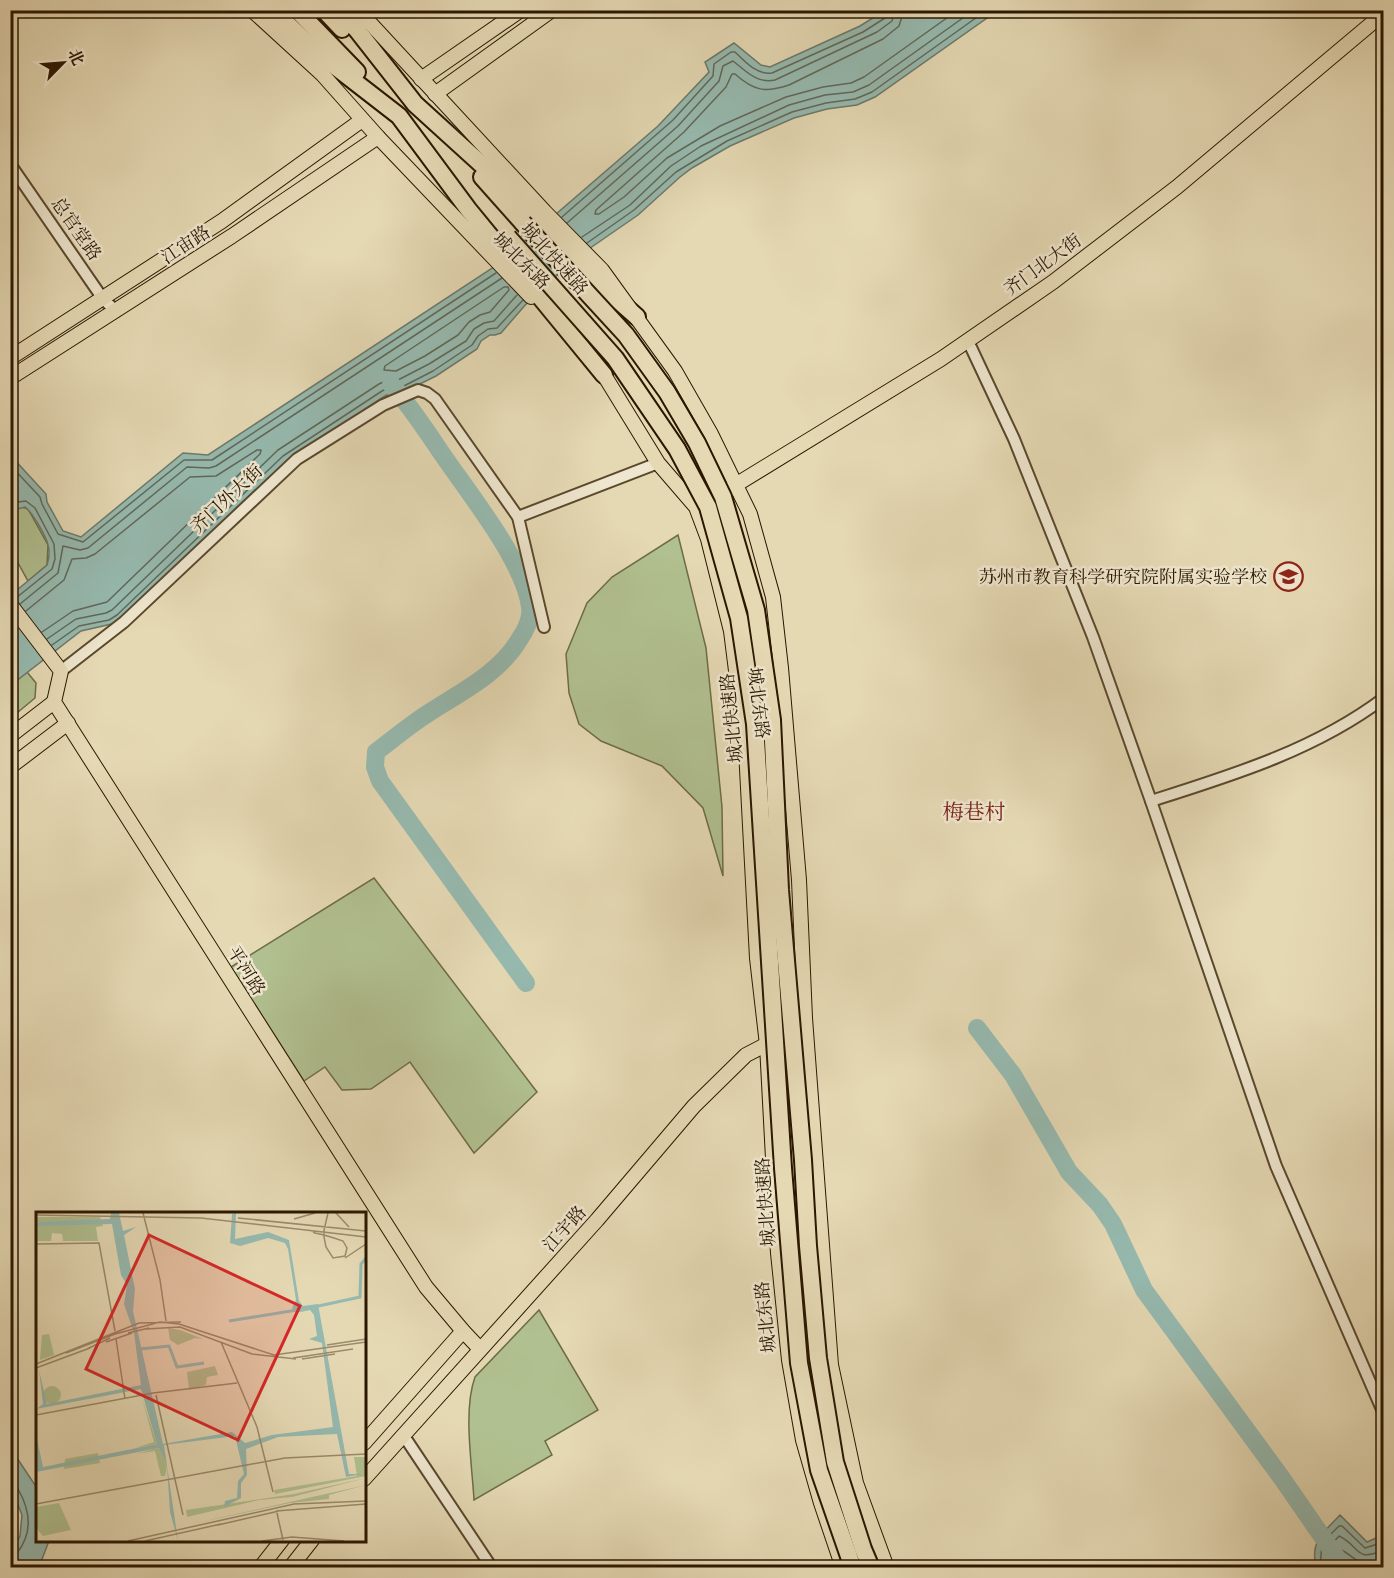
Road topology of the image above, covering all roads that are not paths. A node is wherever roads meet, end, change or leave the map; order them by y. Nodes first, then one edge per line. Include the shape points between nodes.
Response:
1 (252, 10) edge
2 (273, 10) edge
3 (297, 10) edge
4 (324, 10) edge
5 (338, 10) edge
6 (358, 10) edge
7 (521, 10) edge
8 (552, 10) edge
9 (1383, 13) edge
10 (421, 78) junction
11 (435, 94) junction
12 (415, 104) junction
13 (399, 116) junction
14 (362, 120) junction
15 (378, 137) junction
16 (10, 164) edge
17 (103, 298) junction
18 (116, 311) junction
19 (637, 317) junction
20 (968, 340) junction
21 (10, 358) edge
22 (604, 375) junction
23 (10, 378) edge
24 (658, 463) junction
25 (736, 486) junction
26 (696, 507) junction
27 (518, 517) junction
28 (10, 604) edge
29 (544, 627) dead end
30 (61, 670) junction
31 (1383, 698) edge
32 (54, 702) junction
33 (68, 723) junction
34 (10, 736) edge
35 (10, 766) edge
36 (1151, 801) junction
37 (805, 1018) junction
38 (767, 1045) junction
39 (463, 1331) junction
40 (480, 1349) junction
41 (1383, 1414) edge
42 (404, 1436) junction
43 (366, 1441) edge
44 (366, 1477) edge
45 (280, 1542) edge
46 (310, 1542) edge
47 (851, 1561) edge
48 (260, 1568) edge
49 (290, 1568) edge
50 (492, 1568) edge
51 (872, 1568) edge
52 (887, 1568) edge

1 - 14 main road, 城北东路 via 321,74
2 - 13 highway via 319,54
3 - 13 highway, 城北快速路
4 - 12 highway, 城北快速路
5 - 12 highway
6 - 10 main road, 城北东路
7 - 10 main road
8 - 11 main road
9 - 20 main road, 齐门北大街 via 1177,187 1053,282
10 - 11 main road, 城北东路
11 - 19 main road, 城北东路 via 602,270
12 - 19 highway via 513,193 586,272
12 - 47 highway, 城北快速路, bridge via 626,335 667,392 723,496 756,610 772,720 780,890 807,1246 818,1358
13 - 22 highway via 468,209
13 - 47 highway, 城北快速路, bridge via 615,358 677,449 708,507 739,618 755,724 799,1363 819,1470
14 - 15 main road, 城北东路
14 - 17 main road, 江宙路 via 222,221
15 - 18 main road, 江宙路
15 - 22 main road, 城北东路
16 - 17 street, 总官堂路
17 - 18 street, 总官堂路
17 - 21 main road, 江宙路
18 - 23 main road, 江宙路
19 - 25 main road, 城北东路 via 675,371
20 - 25 main road, 齐门北大街
20 - 36 street via 1014,440 1093,637
22 - 24 main road, 城北东路
24 - 26 main road, 城北东路
24 - 27 street
25 - 26 main road, 齐门北大街
25 - 37 main road, 城北东路 via 750,514 773,597 799,880
26 - 38 main road, 城北东路 via 731,631 746,750 757,958
27 - 29 street
27 - 30 street, 齐门外大街 via 435,399 418,390 383,405 297,459 124,622
28 - 30 main road
30 - 32 main road
31 - 36 street via 1363,714 1311,742 1245,771
32 - 33 main road, 平河路
32 - 34 main road
33 - 35 main road
33 - 39 main road, 平河路 via 426,1287
36 - 41 street via 1276,1166
37 - 38 main road, 江宇路
37 - 52 main road, 城北东路 via 831,1365 856,1483
38 - 40 main road, 江宇路 via 747,1055 694,1106
38 - 47 main road, 城北东路 via 778,1253 789,1360 803,1440 821,1503
39 - 40 main road, 平河路
39 - 43 main road
40 - 42 main road, 江宇路
42 - 44 main road, 江宇路
42 - 50 street
45 - 48 main road
46 - 49 main road
47 - 51 highway, 城北快速路, bridge

